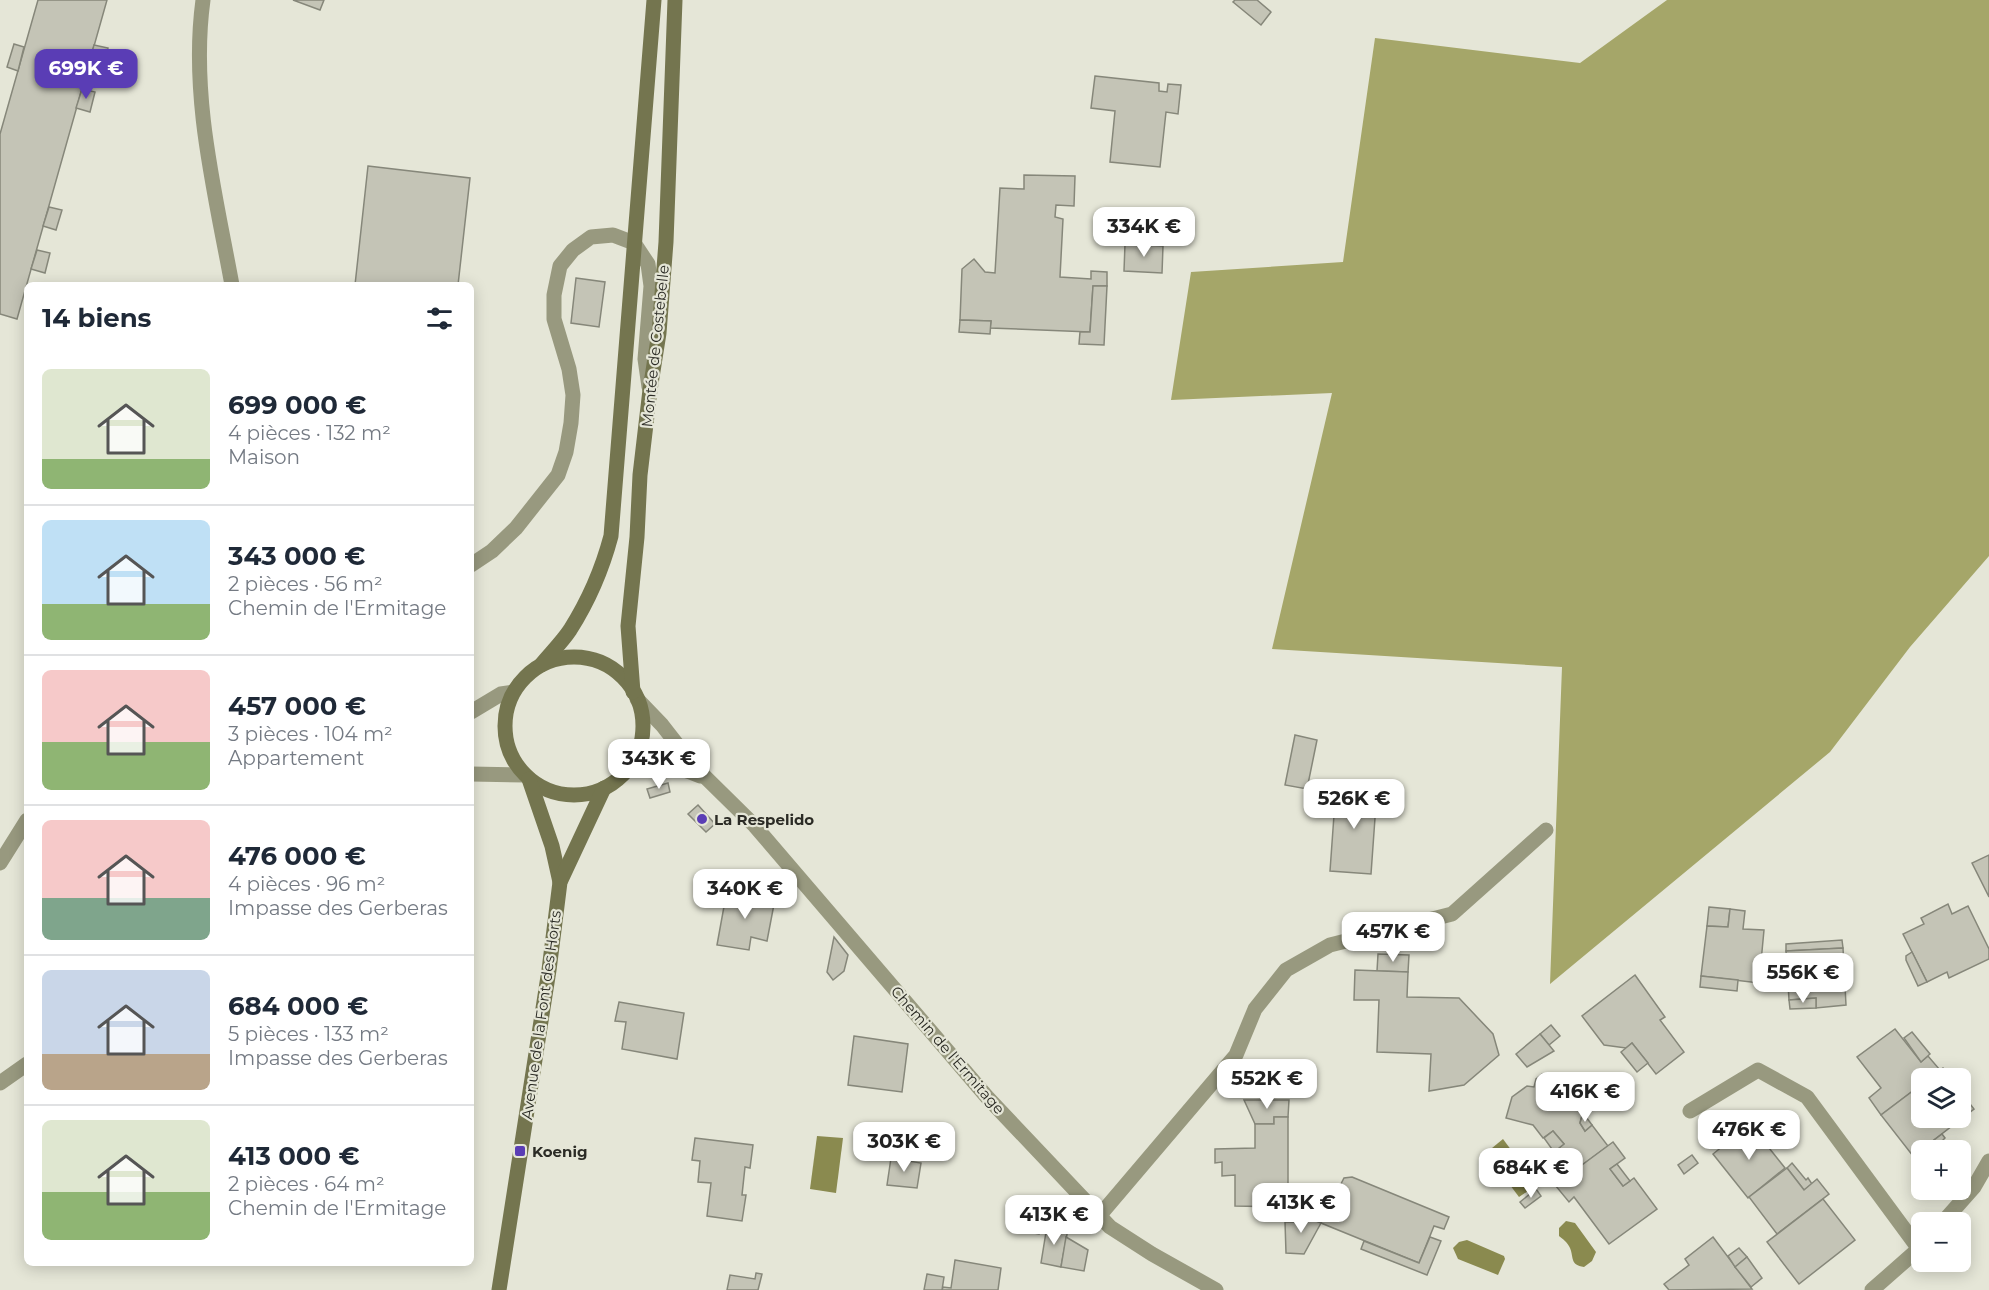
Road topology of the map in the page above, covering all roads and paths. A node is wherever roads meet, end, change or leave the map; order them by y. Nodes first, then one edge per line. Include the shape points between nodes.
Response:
1 (203, 0) edge
2 (654, 0) edge
3 (675, 0) edge
4 (634, 243) junction
5 (231, 282) edge
6 (650, 390) junction
7 (474, 563) edge
8 (541, 665) junction
9 (513, 692) junction
10 (635, 696) junction
11 (474, 710) edge
12 (628, 769) junction
13 (474, 774) edge
14 (527, 777) junction
15 (706, 778) junction
16 (604, 788) junction
17 (24, 825) edge
18 (1545, 830) dead end
19 (0, 863) edge
20 (560, 882) junction
21 (24, 1066) edge
22 (0, 1083) edge
23 (1690, 1111) dead end
24 (1989, 1161) edge
25 (1981, 1186) edge
26 (1953, 1212) edge
27 (1100, 1215) junction
28 (1911, 1236) edge
29 (1911, 1256) edge
30 (499, 1290) edge
31 (1216, 1290) edge
32 (1872, 1290) edge

1 - 5 street via 202,101
2 - 4 main road, Montée de Costebelle
3 - 6 main road, Montée de Costebelle via 666,242
4 - 6 street via 648,264 651,285 645,359
4 - 7 street via 613,235 591,237 560,266 554,319 573,395 566,452 558,475 516,528
4 - 8 main road, Montée de Costebelle via 611,536 591,593 569,631
6 - 10 main road, Montée de Costebelle via 628,626
8 - 9 main road
8 - 10 main road via 575,657 592,660 623,678
9 - 11 street via 501,694
9 - 14 main road via 505,735 515,764
10 - 12 main road via 642,714 642,736
10 - 15 street, Chemin de l'Ermitage
12 - 15 street, Chemin de l'Ermitage via 660,764
12 - 16 main road
13 - 14 street
14 - 16 main road via 543,788 566,794
14 - 20 main road, Avenue de la Font des Horts via 552,846
15 - 27 street, Chemin de l'Ermitage via 755,826 987,1097
16 - 20 main road, Avenue de la Font des Horts
17 - 19 street
18 - 27 street via 1452,914 1330,945 1286,970 1255,1009 1236,1055
20 - 30 main road, Avenue de la Font des Horts
21 - 22 street
23 - 28 street via 1758,1070 1807,1097
24 - 25 street
25 - 26 street
27 - 31 street, Chemin de l'Ermitage via 1110,1227
29 - 32 street

